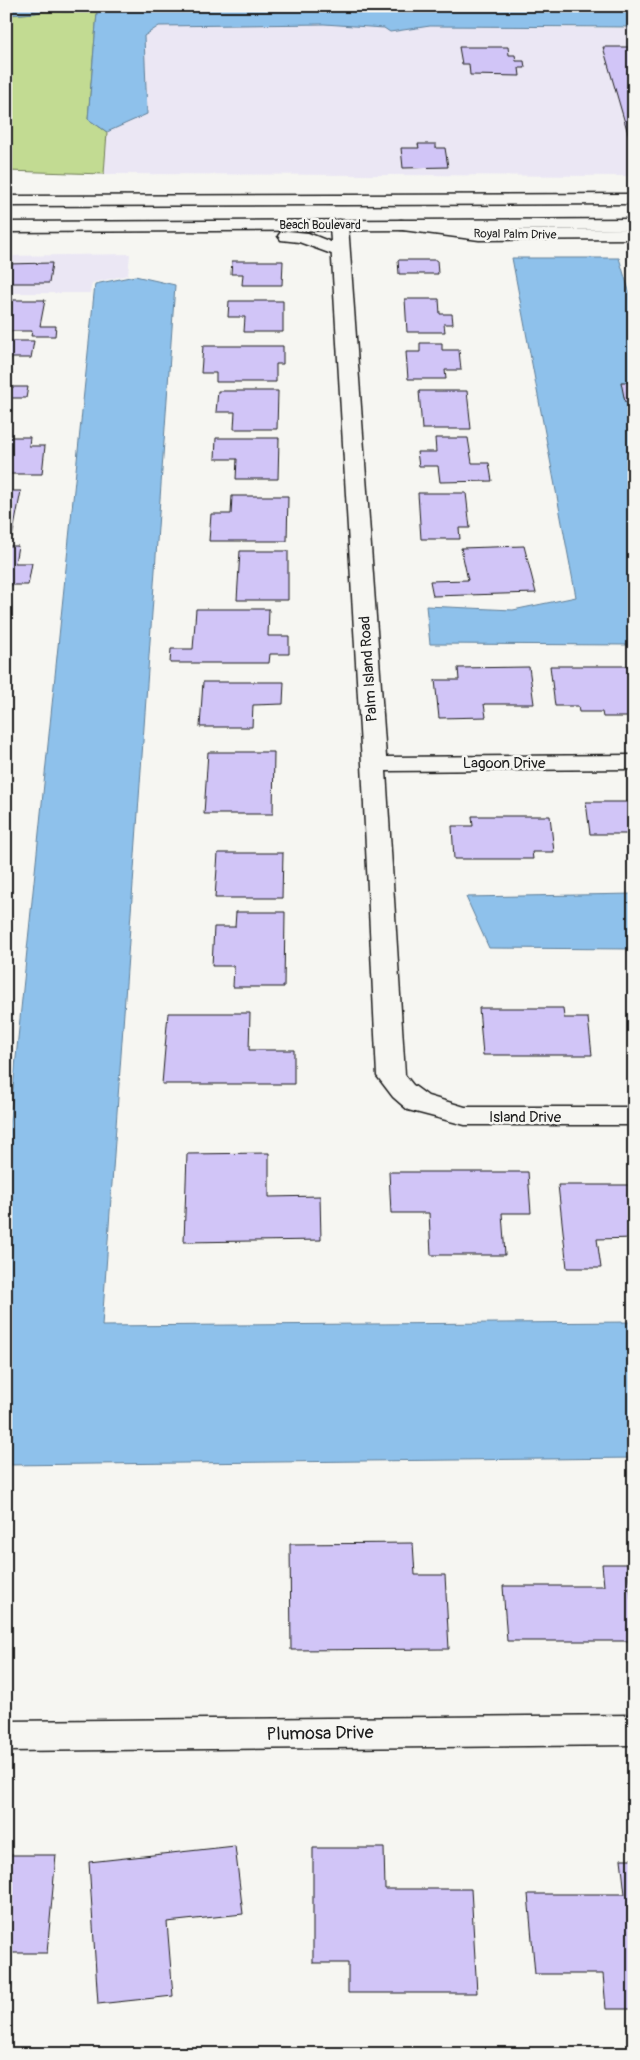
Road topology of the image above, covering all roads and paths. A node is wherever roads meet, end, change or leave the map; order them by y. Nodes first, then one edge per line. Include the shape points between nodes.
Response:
1 (634, 199) edge
2 (263, 200) junction
3 (6, 201) edge
4 (634, 208) edge
5 (6, 215) edge
6 (634, 224) edge
7 (339, 225) junction
8 (397, 225) junction
9 (6, 227) edge
10 (634, 234) edge
11 (340, 252) junction
12 (634, 762) edge
13 (374, 764) junction
14 (418, 1103) joint
15 (634, 1116) edge
16 (634, 1730) edge
17 (6, 1736) edge

1 - 2 main road
2 - 3 main road
2 - 5 main road via 235,207 158,214
4 - 7 main road via 377,210
6 - 8 main road, Beach Boulevard
7 - 8 main road, Beach Boulevard
7 - 9 main road, Beach Boulevard
7 - 11 main road, Palm Island Road
8 - 10 main road, Royal Palm Drive via 479,235
9 - 11 main road via 58,238 302,237
11 - 13 main road, Palm Island Road
12 - 13 main road, Lagoon Drive
13 - 14 main road, Palm Island Road via 391,1076
14 - 15 main road, Island Drive via 465,1116
16 - 17 main road, Plumosa Drive

